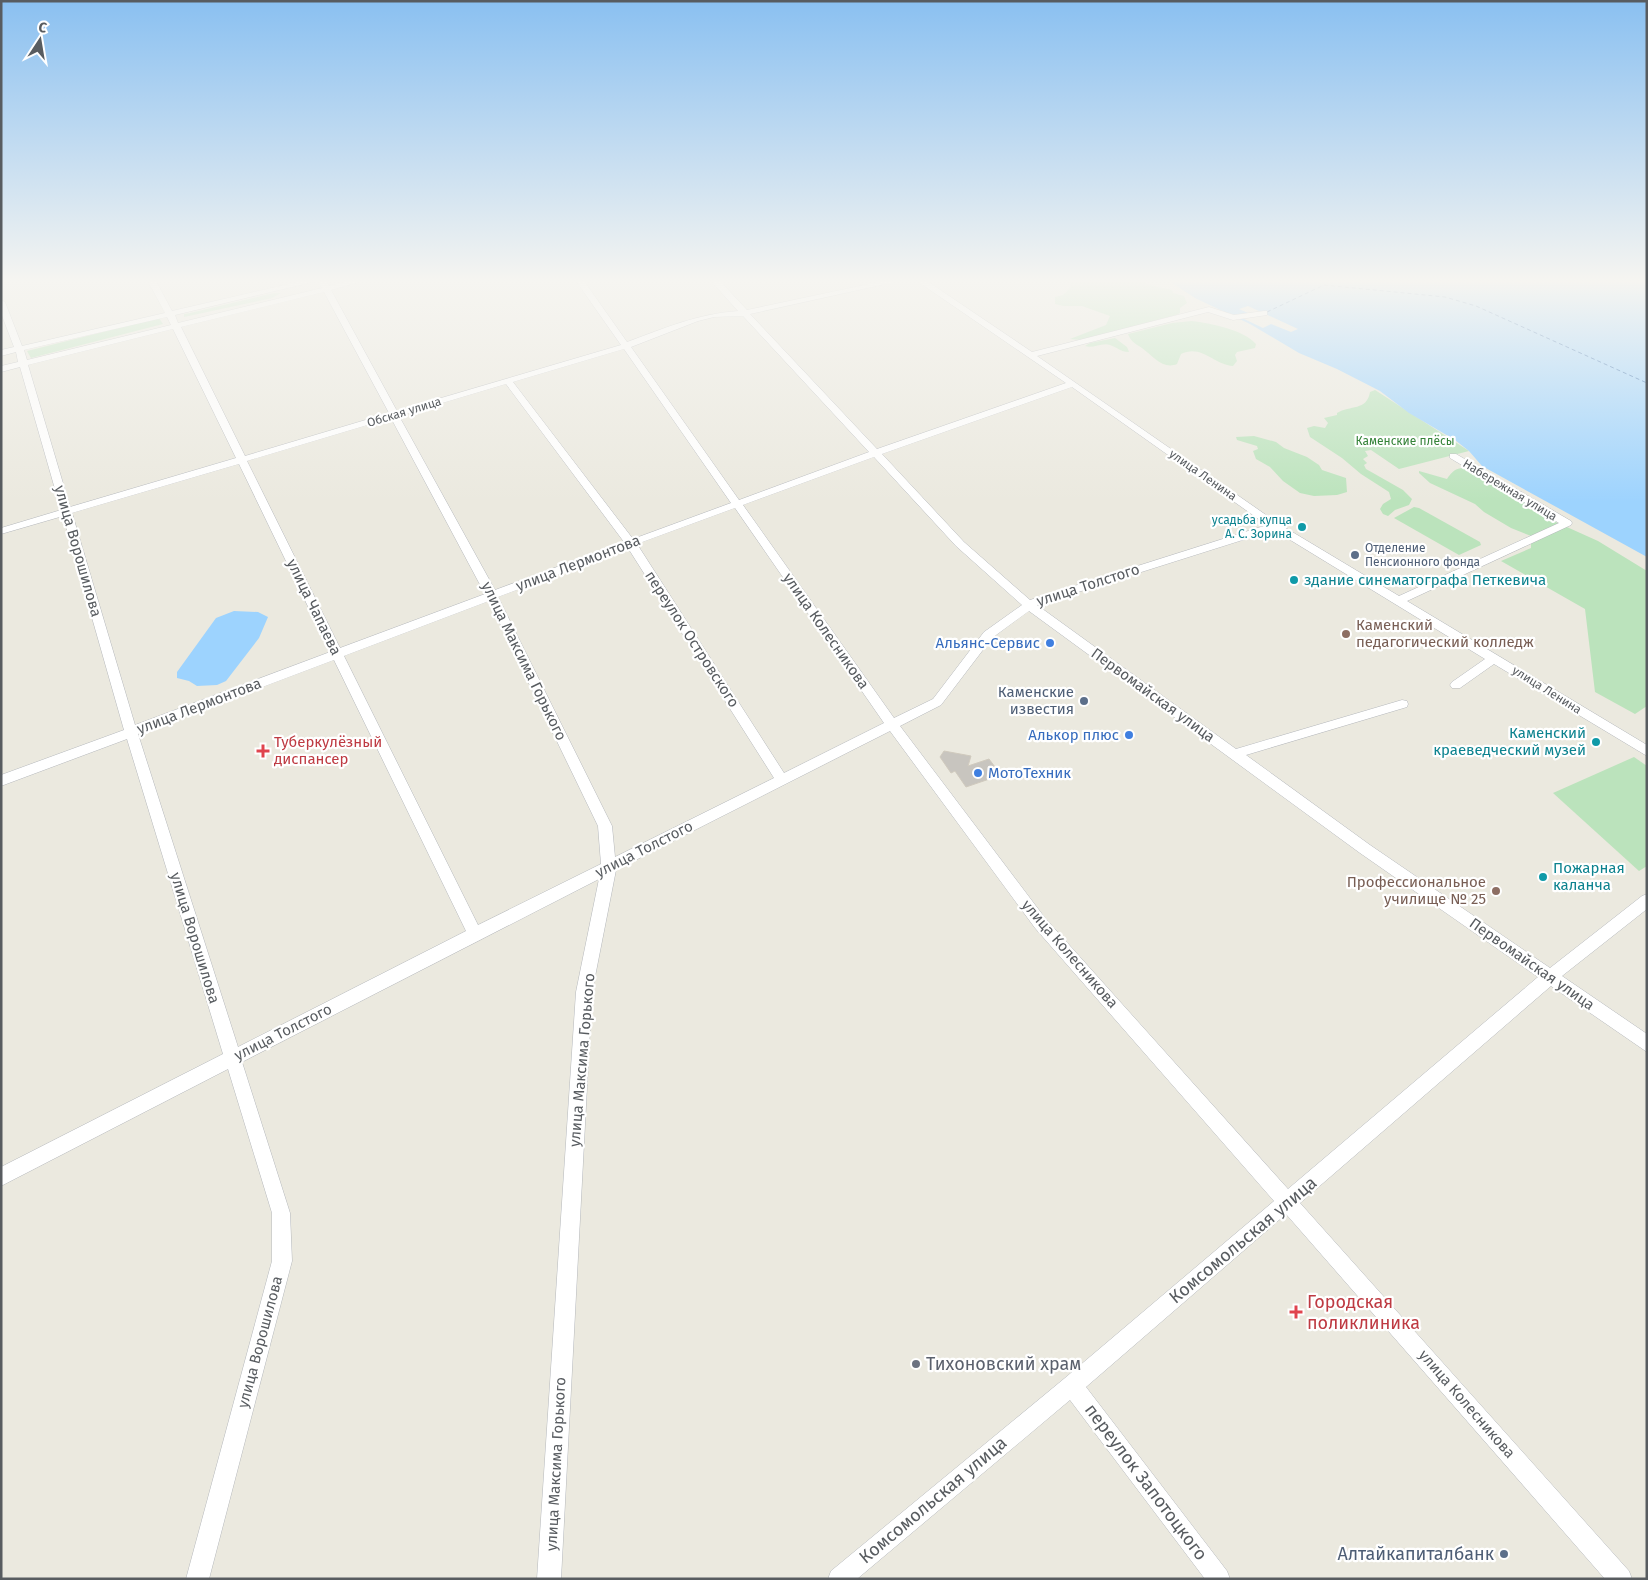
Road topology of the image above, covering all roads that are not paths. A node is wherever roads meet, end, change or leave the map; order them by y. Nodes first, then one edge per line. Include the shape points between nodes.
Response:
1 (13, 355) edge
2 (25, 355) edge
3 (28, 355) edge
4 (190, 355) edge
5 (362, 355) edge
6 (596, 355) edge
7 (631, 355) edge
8 (783, 355) edge
9 (1030, 355) edge
10 (21, 356) junction
11 (1, 369) edge
12 (508, 381) junction
13 (1073, 384) junction
14 (395, 414) junction
15 (876, 454) junction
16 (1453, 456) dead end
17 (242, 460) junction
18 (736, 505) junction
19 (67, 512) junction
20 (1275, 526) junction
21 (1, 531) edge
22 (631, 544) junction
23 (492, 596) junction
24 (1400, 600) junction
25 (1029, 605) junction
26 (337, 654) junction
27 (1495, 658) junction
28 (1456, 685) dead end
29 (1402, 704) dead end
30 (892, 724) junction
31 (130, 732) junction
32 (1647, 751) edge
33 (1234, 754) junction
34 (782, 780) junction
35 (1, 781) edge
36 (609, 866) junction
37 (1647, 900) edge
38 (475, 934) junction
39 (1551, 976) junction
40 (1647, 1044) edge
41 (233, 1058) junction
42 (1, 1177) edge
43 (1288, 1202) junction
44 (1072, 1385) junction
45 (197, 1579) edge
46 (549, 1579) edge
47 (839, 1579) edge
48 (1219, 1579) edge
49 (1621, 1579) edge

1 - 10 street
2 - 10 street
3 - 10 street
4 - 17 street, улица Чапаева
5 - 14 street, улица Максима Горького
6 - 12 street, Обская улица
7 - 18 street, улица Колесникова
8 - 15 street, Первомайская улица
9 - 13 street, улица Ленина
10 - 11 street
10 - 19 street, улица Ворошилова
12 - 14 street, Обская улица
12 - 22 street, переулок Островского
13 - 15 street, улица Лермонтова
13 - 20 street, улица Ленина
14 - 17 street, Обская улица
14 - 23 street, улица Максима Горького
15 - 18 street, улица Лермонтова
15 - 25 street, Первомайская улица via 960,544
16 - 24 street, Набережная улица via 1567,524
17 - 19 street, Обская улица
17 - 26 street, улица Чапаева
18 - 22 street, улица Лермонтова
18 - 30 street, улица Колесникова
19 - 21 street, Обская улица
19 - 31 street, улица Ворошилова
20 - 24 street, улица Ленина
20 - 25 street, улица Толстого
22 - 23 street, улица Лермонтова
22 - 34 street, переулок Островского
23 - 26 street, улица Лермонтова
23 - 36 street, улица Максима Горького via 605,826
24 - 27 street, улица Ленина
25 - 30 street, улица Толстого via 988,635 937,702
25 - 33 street, Первомайская улица
26 - 31 street, улица Лермонтова
26 - 38 street, улица Чапаева
27 - 28 street
27 - 32 street, улица Ленина
29 - 33 street
30 - 34 street, улица Толстого
30 - 43 street, улица Колесникова via 1040,923
31 - 35 street, улица Лермонтова
31 - 41 street, улица Ворошилова
33 - 39 street, Первомайская улица via 1365,849
34 - 36 street, улица Толстого
36 - 38 street, улица Толстого
36 - 46 street, улица Максима Горького via 584,992
37 - 39 street, Комсомольская улица
38 - 41 street, улица Толстого
39 - 40 street, Первомайская улица
39 - 43 street, Комсомольская улица
41 - 42 street, улица Толстого
41 - 45 street, улица Ворошилова via 281,1213 282,1261
43 - 44 street, Комсомольская улица
43 - 49 street, улица Колесникова
44 - 47 street, Комсомольская улица
44 - 48 street, переулок Запотоцкого

